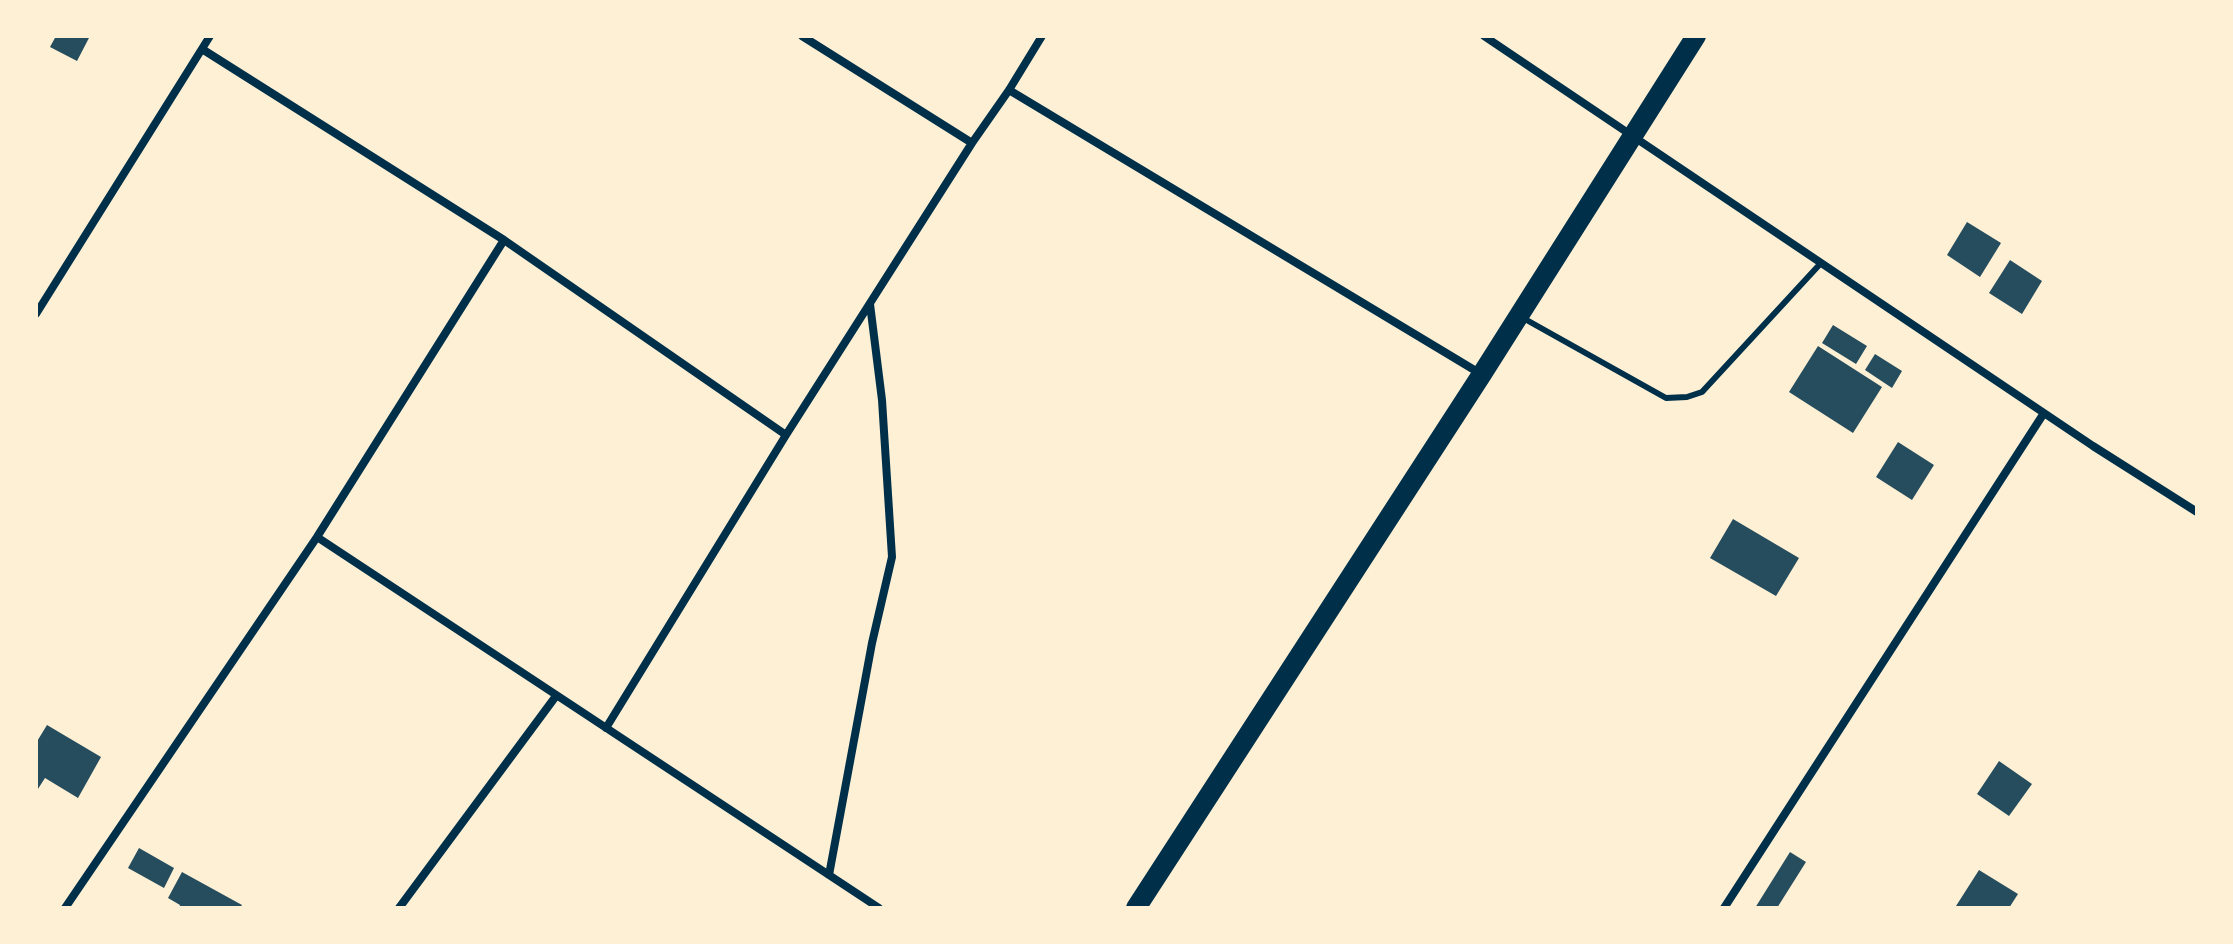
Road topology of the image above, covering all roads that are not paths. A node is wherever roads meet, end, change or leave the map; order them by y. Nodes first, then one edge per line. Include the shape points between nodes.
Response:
1 (210, 36) edge
2 (802, 36) edge
3 (1042, 36) edge
4 (1484, 36) edge
5 (1696, 36) edge
6 (202, 49) junction
7 (1009, 90) junction
8 (1632, 136) junction
9 (972, 143) junction
10 (504, 240) junction
11 (1821, 263) junction
12 (870, 304) junction
13 (36, 314) edge
14 (1519, 315) junction
15 (1482, 374) junction
16 (2044, 413) junction
17 (786, 435) junction
18 (2197, 512) edge
19 (317, 537) junction
20 (556, 696) junction
21 (606, 728) junction
22 (829, 875) junction
23 (65, 908) edge
24 (399, 908) edge
25 (879, 908) edge
26 (1136, 908) edge
27 (1724, 908) edge

1 - 6 street
2 - 9 street
3 - 7 street
4 - 8 street
5 - 8 main road
6 - 10 street
6 - 13 street
7 - 9 street
7 - 15 street
8 - 11 street
8 - 14 main road
9 - 12 street
10 - 17 street
10 - 19 street
11 - 14 lane via 1702,392 1687,397 1666,398
11 - 16 street
12 - 17 street
12 - 22 street via 892,557
14 - 15 main road
15 - 26 main road
16 - 18 street
16 - 27 street
17 - 21 street
19 - 20 street
19 - 23 street
20 - 21 street
20 - 24 street
21 - 22 street
22 - 25 street

